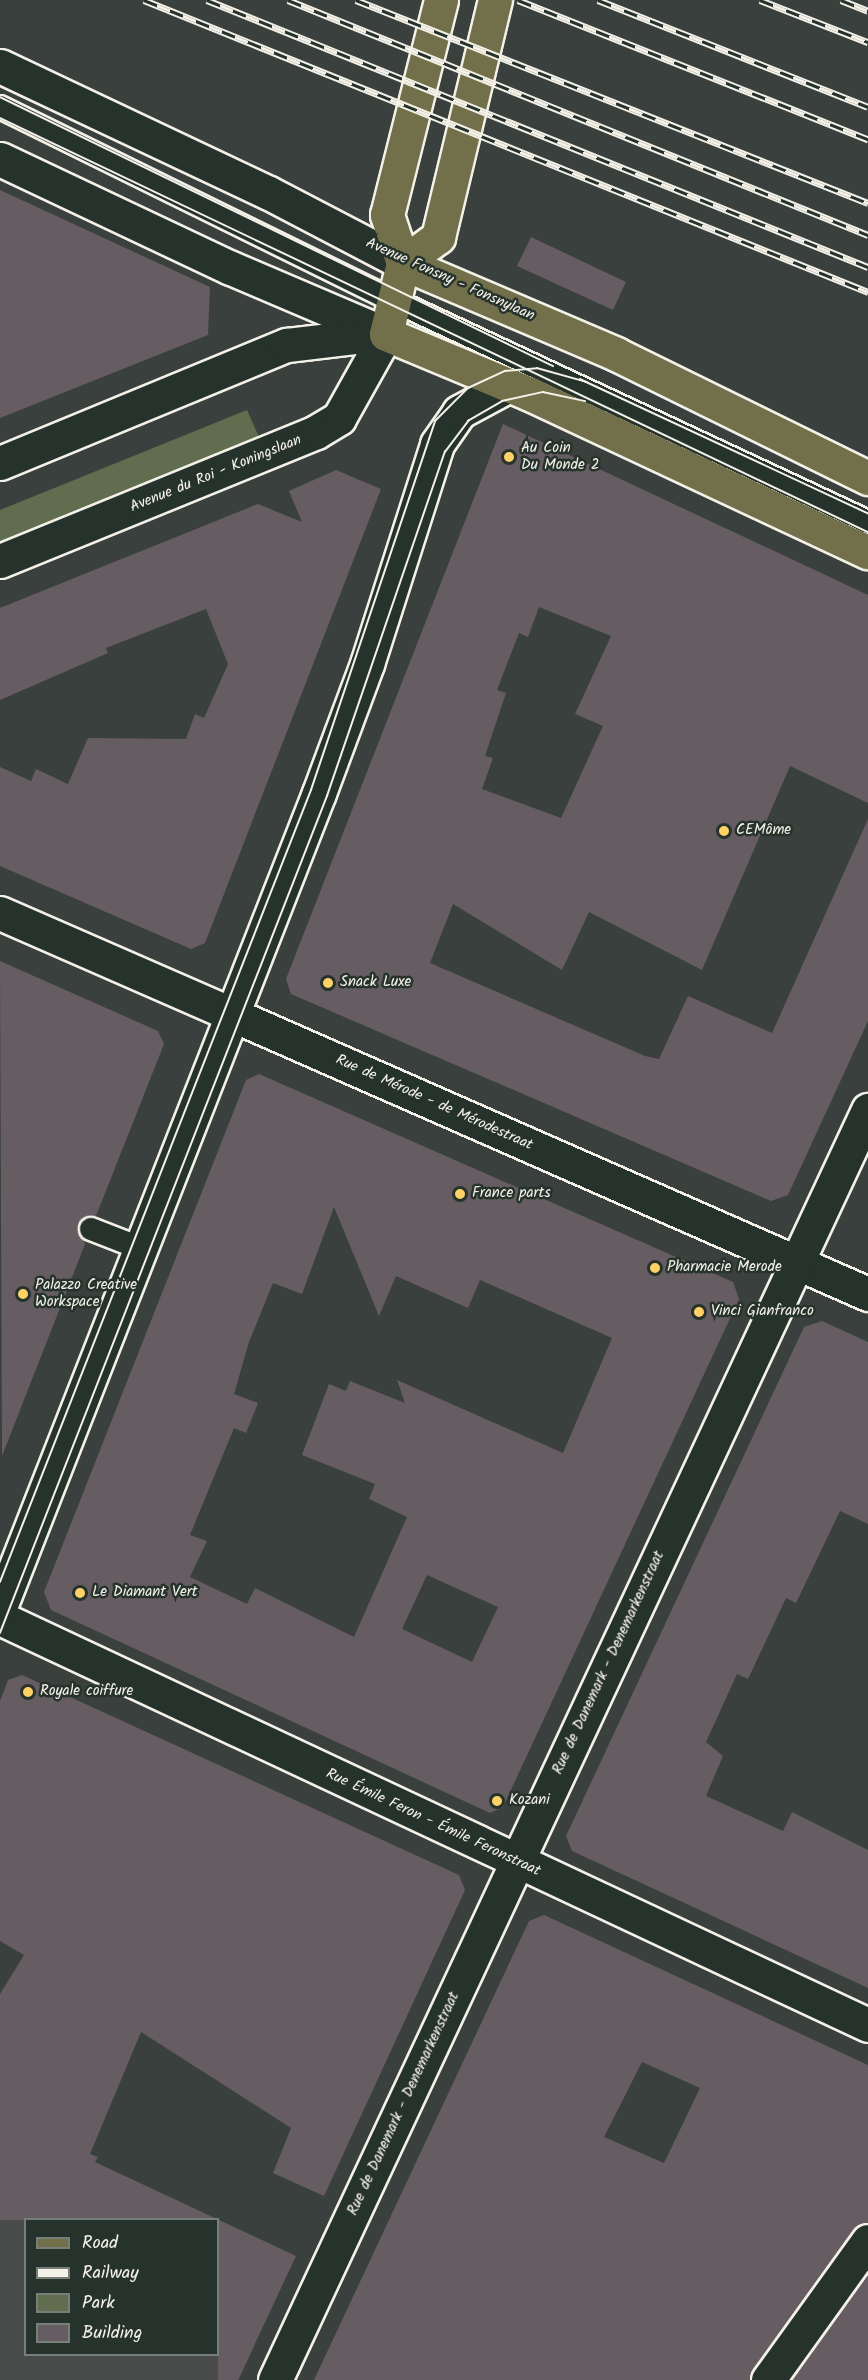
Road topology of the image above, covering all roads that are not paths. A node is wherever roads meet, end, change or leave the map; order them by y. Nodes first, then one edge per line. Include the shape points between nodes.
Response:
1 (441, 0) edge
2 (495, 0) edge
3 (0, 66) edge
4 (0, 106) edge
5 (0, 159) edge
6 (403, 263) junction
7 (395, 301) junction
8 (386, 334) junction
9 (471, 337) junction
10 (509, 385) junction
11 (0, 463) edge
12 (868, 478) edge
13 (868, 522) edge
14 (868, 552) edge
15 (0, 561) edge
16 (0, 913) edge
17 (231, 1014) junction
18 (868, 1110) edge
19 (91, 1229) dead end
20 (140, 1248) junction
21 (797, 1263) junction
22 (868, 1294) edge
23 (0, 1607) edge
24 (0, 1618) edge
25 (516, 1862) junction
26 (868, 2025) edge
27 (868, 2241) edge
28 (275, 2380) edge
29 (768, 2380) edge

1 - 6 main road via 387,215
2 - 6 main road via 438,237
3 - 6 street, Avenue Fonsny - Fonsnylaan
4 - 7 lane
5 - 8 street via 231,268
6 - 7 main road, Avenue du Roi - Koningslaan
6 - 12 main road, Avenue Fonsny - Fonsnylaan via 616,354
7 - 8 main road, Avenue du Roi - Koningslaan
7 - 9 lane
8 - 9 lane via 421,328
8 - 10 main road
8 - 11 street via 287,345
8 - 15 street, Avenue du Roi - Koningslaan via 346,409 316,432
9 - 13 lane
10 - 14 main road
10 - 17 street via 459,412 437,444 367,664
16 - 17 street, Rue de Mérode - de Mérodestraat
17 - 20 street
17 - 21 street, Rue de Mérode - de Mérodestraat
18 - 21 street, Rue de Danemark - Denemarkenstraat
19 - 20 lane
20 - 23 street
21 - 22 street, Rue de Mérode - de Mérodestraat
21 - 25 street, Rue de Danemark - Denemarkenstraat
24 - 25 street, Rue Émile Feron - Émile Feronstraat
25 - 26 street, Rue Émile Feron - Émile Feronstraat
25 - 28 street, Rue de Danemark - Denemarkenstraat
27 - 29 street

